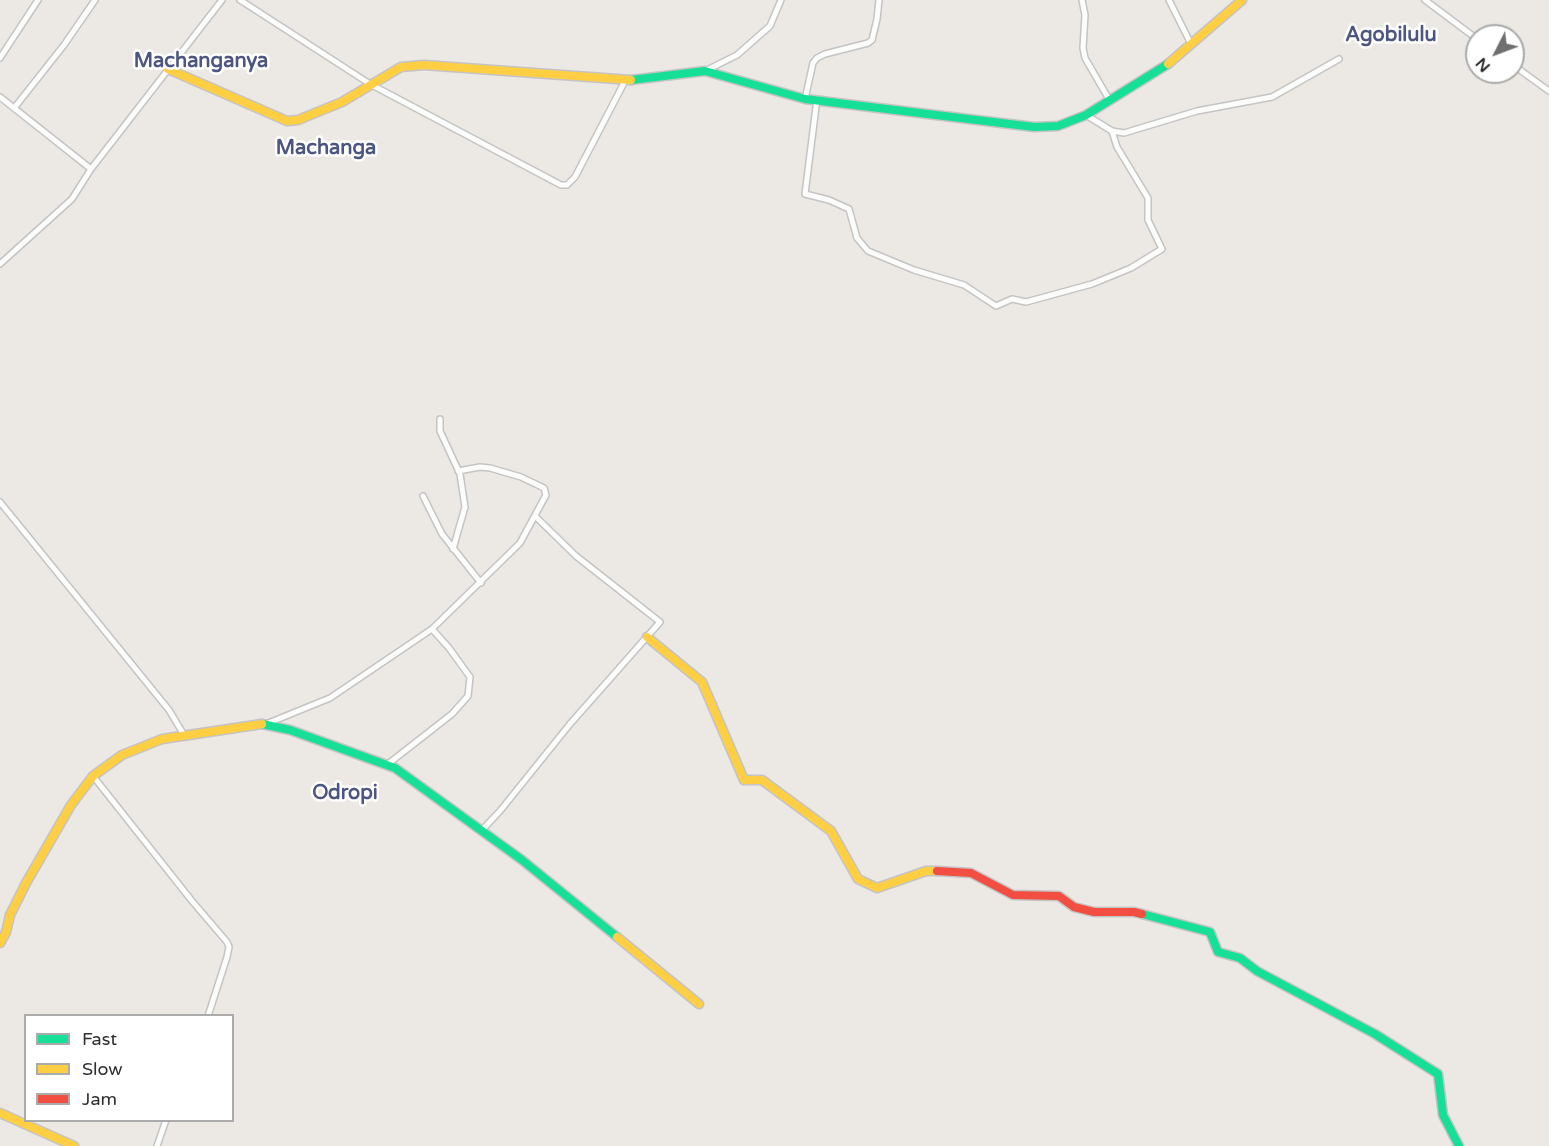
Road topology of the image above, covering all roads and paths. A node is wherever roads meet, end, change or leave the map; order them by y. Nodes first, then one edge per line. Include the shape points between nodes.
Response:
1 (38, 0) edge
2 (95, 0) edge
3 (222, 0) edge
4 (240, 0) edge
5 (781, 0) edge
6 (879, 0) edge
7 (1082, 0) edge
8 (1169, 0) edge
9 (1242, 0) edge
10 (1425, 0) edge
11 (1465, 30) edge
12 (1191, 44) junction
13 (0, 58) edge
14 (1339, 59) dead end
15 (168, 69) junction
16 (705, 71) junction
17 (1525, 74) edge
18 (625, 81) junction
19 (370, 84) junction
20 (1549, 91) edge
21 (0, 97) edge
22 (805, 99) junction
23 (816, 99) junction
24 (1110, 101) junction
25 (15, 107) junction
26 (1086, 115) junction
27 (1112, 131) junction
28 (91, 169) junction
29 (0, 264) edge
30 (440, 419) dead end
31 (458, 471) junction
32 (423, 496) dead end
33 (0, 502) edge
34 (535, 516) junction
35 (453, 549) junction
36 (481, 583) junction
37 (432, 629) junction
38 (647, 638) junction
39 (264, 724) junction
40 (184, 735) junction
41 (388, 764) junction
42 (93, 776) junction
43 (482, 830) junction
44 (0, 943) edge
45 (699, 1004) dead end
46 (209, 1014) edge
47 (0, 1113) edge
48 (165, 1122) edge
49 (74, 1146) edge
50 (157, 1146) edge
51 (1459, 1146) edge

1 - 13 street
2 - 25 street
3 - 15 street
4 - 19 street
5 - 16 street via 770,26 737,55
6 - 22 street via 872,40 817,58
7 - 24 street via 1085,58
8 - 12 street
9 - 12 street
10 - 11 street
12 - 24 street
14 - 27 street via 1272,97 1197,111 1124,132
15 - 19 street via 287,121 342,102
15 - 28 street
16 - 18 street
16 - 22 street
17 - 20 street
18 - 19 street via 424,66 401,67
18 - 19 street via 575,177 567,185
21 - 25 street
22 - 23 street
23 - 26 street via 1035,127 1058,126
23 - 27 street via 804,194 849,209 857,238 868,251 964,285 996,306 1012,299 1026,302 1092,284 1131,268 1162,249 1148,220 1148,198 1117,147
24 - 26 street
25 - 28 street
26 - 27 street
28 - 29 street via 72,199
30 - 31 street via 440,431
31 - 34 street via 490,468 544,488 546,495
31 - 35 street via 465,507
32 - 35 street
33 - 40 street via 169,710
34 - 36 street via 520,543
34 - 38 street via 576,556 660,622
35 - 36 street
36 - 37 street
37 - 39 street via 330,698
37 - 41 street via 470,676 468,696 452,714
38 - 43 street
38 - 51 street via 702,682 744,780 762,780 831,831 858,879 877,888 926,871 971,873 1013,896 1059,896 1074,907 1094,912 1134,912 1210,932 1218,952 1240,958 1438,1074 1443,1115
39 - 40 street
39 - 41 street
40 - 42 street via 138,747
41 - 43 street
42 - 44 street via 71,805 26,883
42 - 46 street via 227,942 227,957
43 - 45 street
47 - 49 street
48 - 50 street

